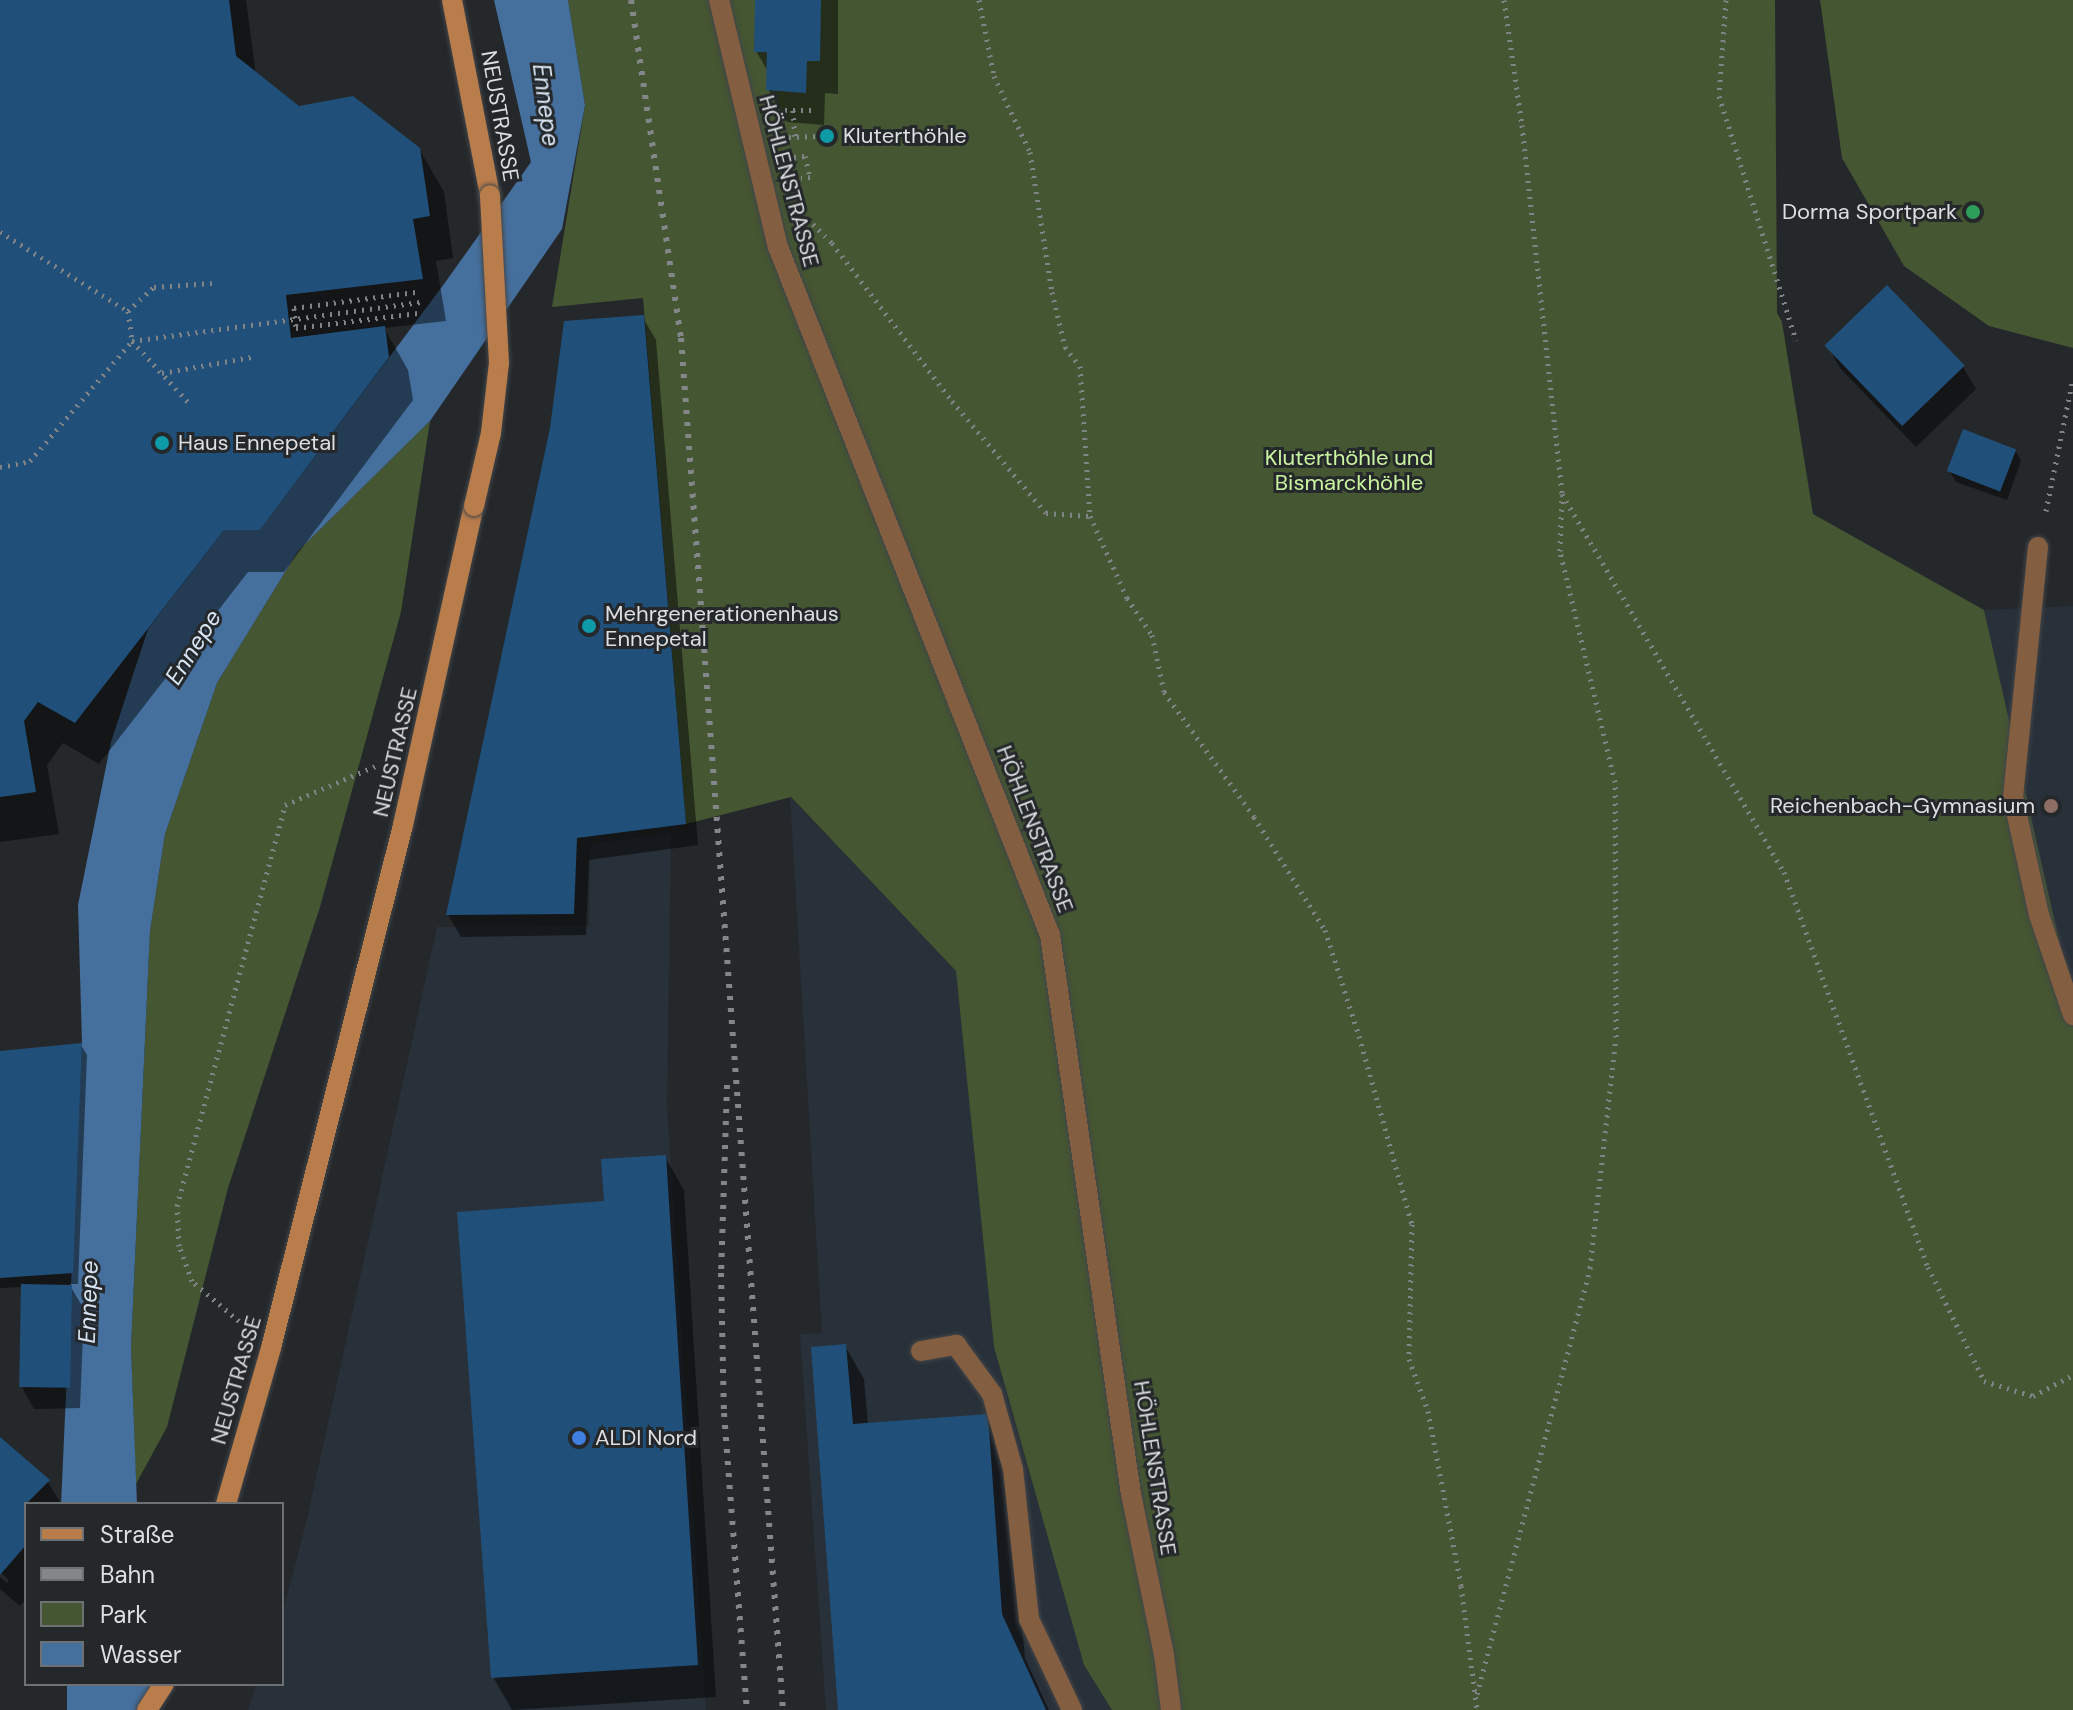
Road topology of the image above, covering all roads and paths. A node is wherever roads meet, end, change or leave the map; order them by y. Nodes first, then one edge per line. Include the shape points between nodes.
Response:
1 (452, 0) edge
2 (719, 0) edge
3 (979, 0) edge
4 (1504, 0) edge
5 (1726, 0) edge
6 (793, 110) dead end
7 (795, 137) dead end
8 (810, 221) dead end
9 (0, 232) edge
10 (212, 283) dead end
11 (415, 292) dead end
12 (420, 302) dead end
13 (128, 311) junction
14 (418, 313) dead end
15 (295, 318) junction
16 (1796, 340) dead end
17 (132, 341) junction
18 (252, 357) dead end
19 (161, 373) junction
20 (2073, 378) edge
21 (188, 402) dead end
22 (0, 467) edge
23 (1562, 494) junction
24 (1090, 516) junction
25 (2038, 547) joint
26 (421, 746) junction
27 (2073, 1015) edge
28 (271, 1348) junction
29 (921, 1351) dead end
30 (2073, 1375) edge
31 (227, 1502) edge
32 (163, 1686) edge
33 (1477, 1694) junction
34 (147, 1710) edge
35 (1072, 1710) edge
36 (1171, 1710) edge
37 (1477, 1710) edge

1 - 26 main road, NEUSTRASSE, bridge via 490,195 499,363 491,433
2 - 36 street, HÖHLENSTRASSE via 778,247 1050,935 1131,1494
3 - 24 path via 994,76 1030,152 1065,347 1080,366
4 - 23 path
5 - 16 path via 1719,96
6 - 7 path
8 - 24 path via 1046,513
9 - 13 path
10 - 13 path via 154,287
11 - 15 path via 294,308
12 - 15 path
13 - 17 path
14 - 15 path via 296,328
15 - 17 path
17 - 19 path
17 - 22 path via 30,461
18 - 19 path
19 - 21 path
20 - 25 path
23 - 30 path via 1784,872 1928,1267 1984,1381 2033,1396
23 - 33 path via 1560,551 1615,782 1616,1037 1590,1268
24 - 33 path via 1127,598 1152,635 1164,692 1254,817 1325,930 1412,1224 1409,1359 1428,1411
25 - 27 street via 2013,797 2039,915
26 - 28 main road, NEUSTRASSE
26 - 28 path via 285,805 177,1206 179,1246 192,1281
28 - 31 main road, NEUSTRASSE
29 - 35 street via 956,1345 992,1394 1013,1469 1029,1619
32 - 34 main road
33 - 37 path

